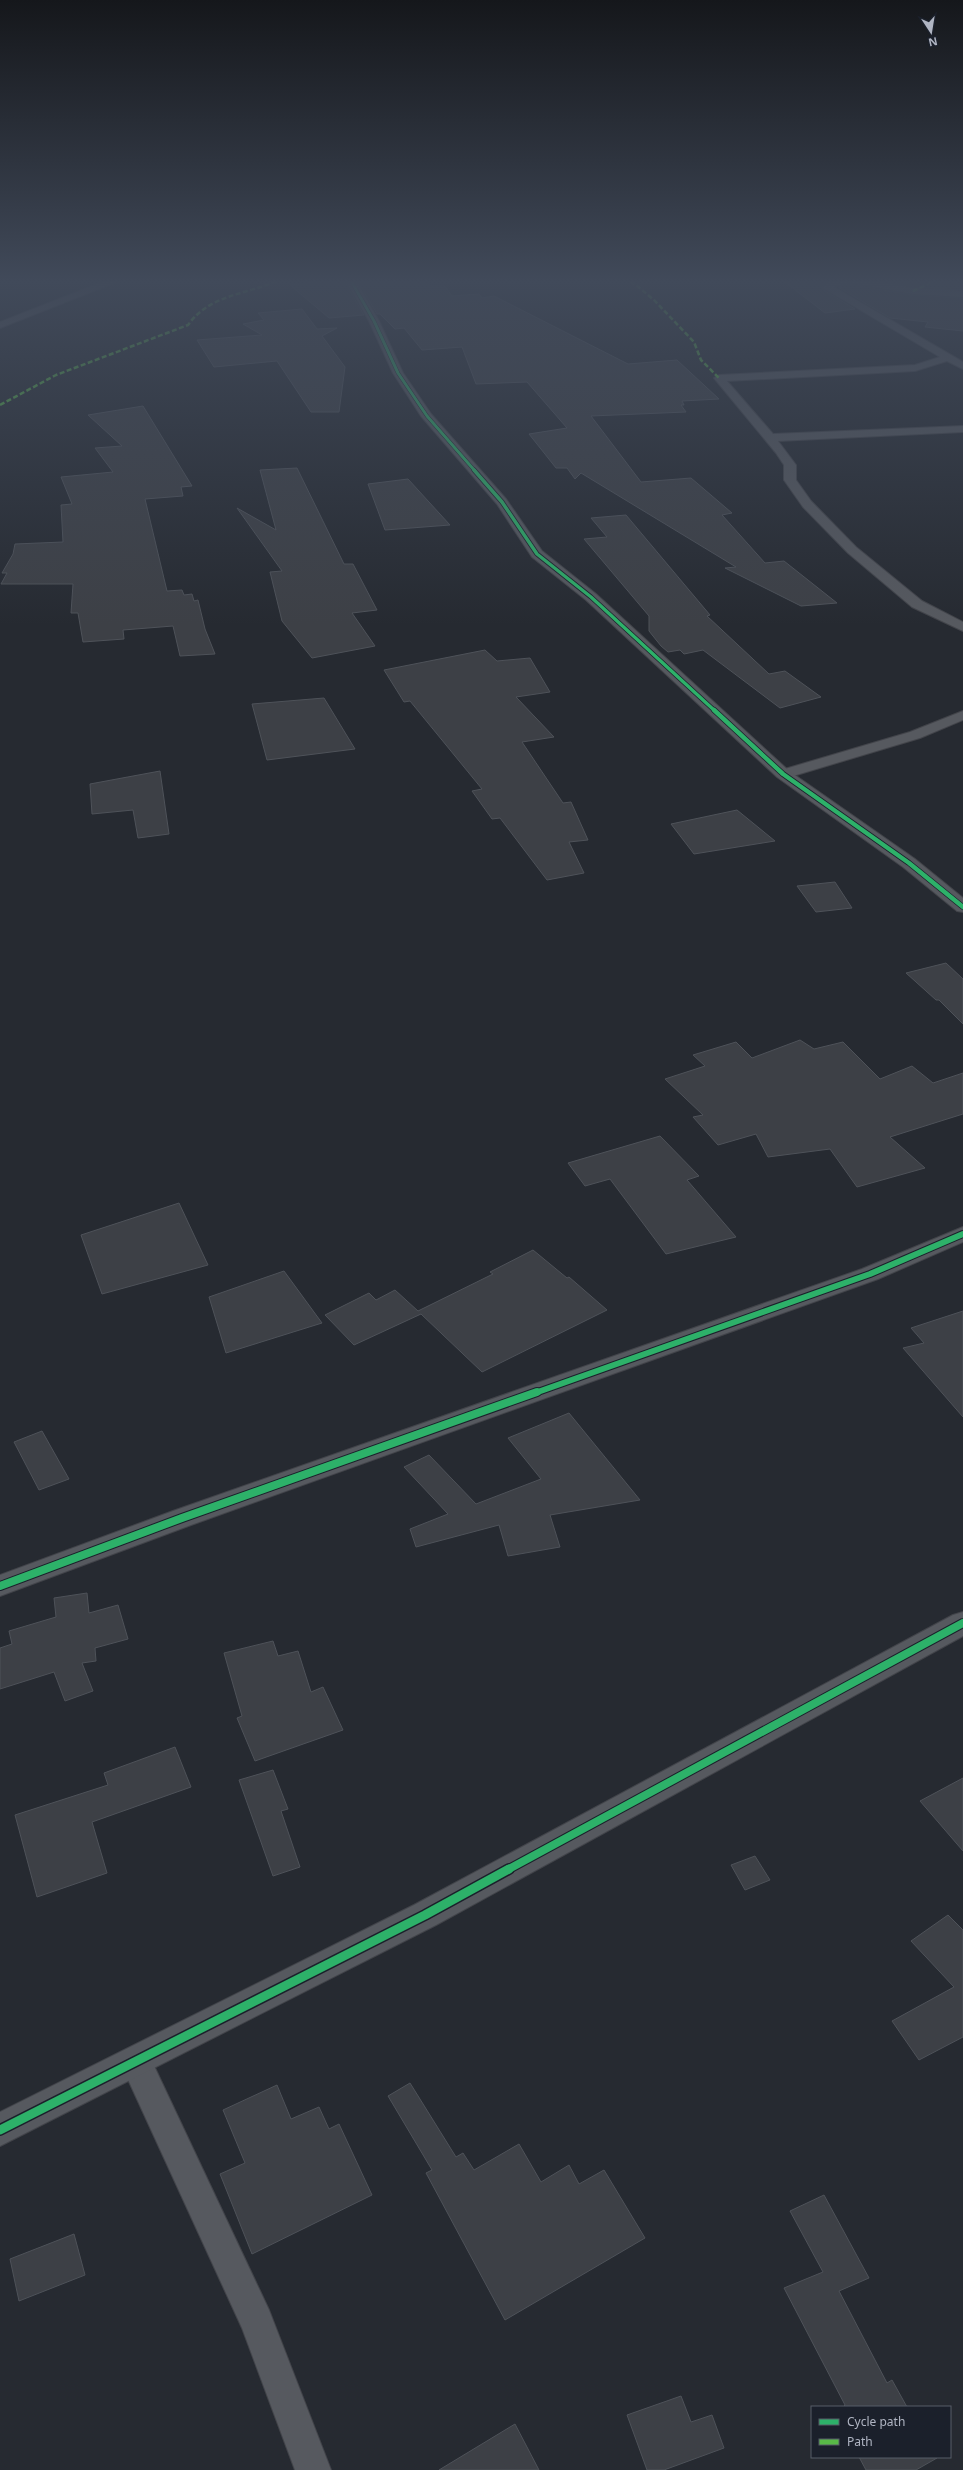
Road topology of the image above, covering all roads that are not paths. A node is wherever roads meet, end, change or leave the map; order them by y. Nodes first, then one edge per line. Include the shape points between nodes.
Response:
1 (412, 394) edge
2 (733, 394) edge
3 (963, 429) edge
4 (769, 438) junction
5 (963, 627) edge
6 (963, 715) edge
7 (784, 774) junction
8 (963, 907) edge
9 (963, 1234) edge
10 (0, 1586) edge
11 (963, 1622) edge
12 (136, 2062) junction
13 (0, 2130) edge
14 (312, 2470) edge

1 - 7 street via 427,416 502,502 537,554 590,597
2 - 4 lane
3 - 4 lane
4 - 5 lane via 790,465 790,480 807,504 852,550 918,604
6 - 7 lane via 915,735
7 - 8 street via 910,863
9 - 10 street via 870,1274 182,1518
11 - 12 street via 425,1915
12 - 13 street
12 - 14 lane via 257,2322

